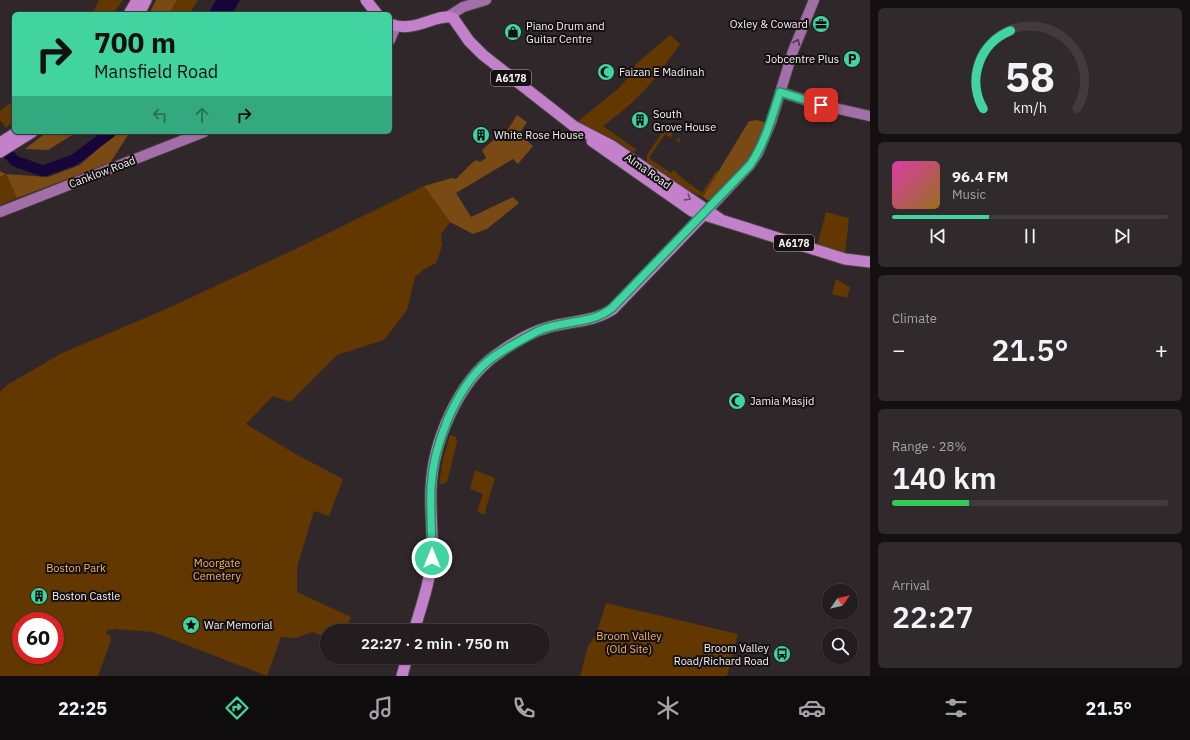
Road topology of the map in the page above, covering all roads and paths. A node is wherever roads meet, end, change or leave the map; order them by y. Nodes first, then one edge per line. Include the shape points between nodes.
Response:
1 (137, 0) edge
2 (146, 0) edge
3 (366, 0) edge
4 (486, 0) edge
5 (814, 0) edge
6 (130, 12) edge
7 (140, 12) edge
8 (375, 12) edge
9 (452, 18) junction
10 (393, 25) edge
11 (780, 92) junction
12 (870, 116) edge
13 (575, 127) junction
14 (26, 134) edge
15 (199, 134) edge
16 (10, 139) edge
17 (604, 141) junction
18 (0, 152) edge
19 (615, 158) junction
20 (635, 161) junction
21 (654, 185) junction
22 (679, 203) junction
23 (0, 212) edge
24 (706, 213) junction
25 (686, 234) junction
26 (870, 262) edge
27 (416, 624) edge
28 (405, 664) edge
29 (402, 676) edge

1 - 6 main road
2 - 7 main road
3 - 8 main road
4 - 9 street via 470,6
11 -> 5 street via 793,51
9 - 10 main road via 415,26
9 - 13 main road, Alma Road / A6178 via 483,55
11 - 12 street
11 - 24 street via 758,153
13 - 17 main road, Alma Road
13 - 19 main road, Alma Road / A6178
14 - 16 main road
15 - 23 street, Canklow Road
16 - 18 main road
17 - 19 main road, A6178
17 - 20 main road, Alma Road
19 - 21 main road, Alma Road / A6178
20 - 21 main road, A6178 via 636,169
20 -> 24 main road, Alma Road / A6178
21 - 22 main road, Alma Road / A6178
22 - 24 main road, Alma Road / A6178 via 692,211
22 - 25 main road via 688,221
24 - 25 main road
24 - 26 main road, A6178 via 845,259
25 - 27 main road via 606,314 548,327 513,344 488,361 465,390 444,430 436,455 431,488 432,558
28 - 29 main road

